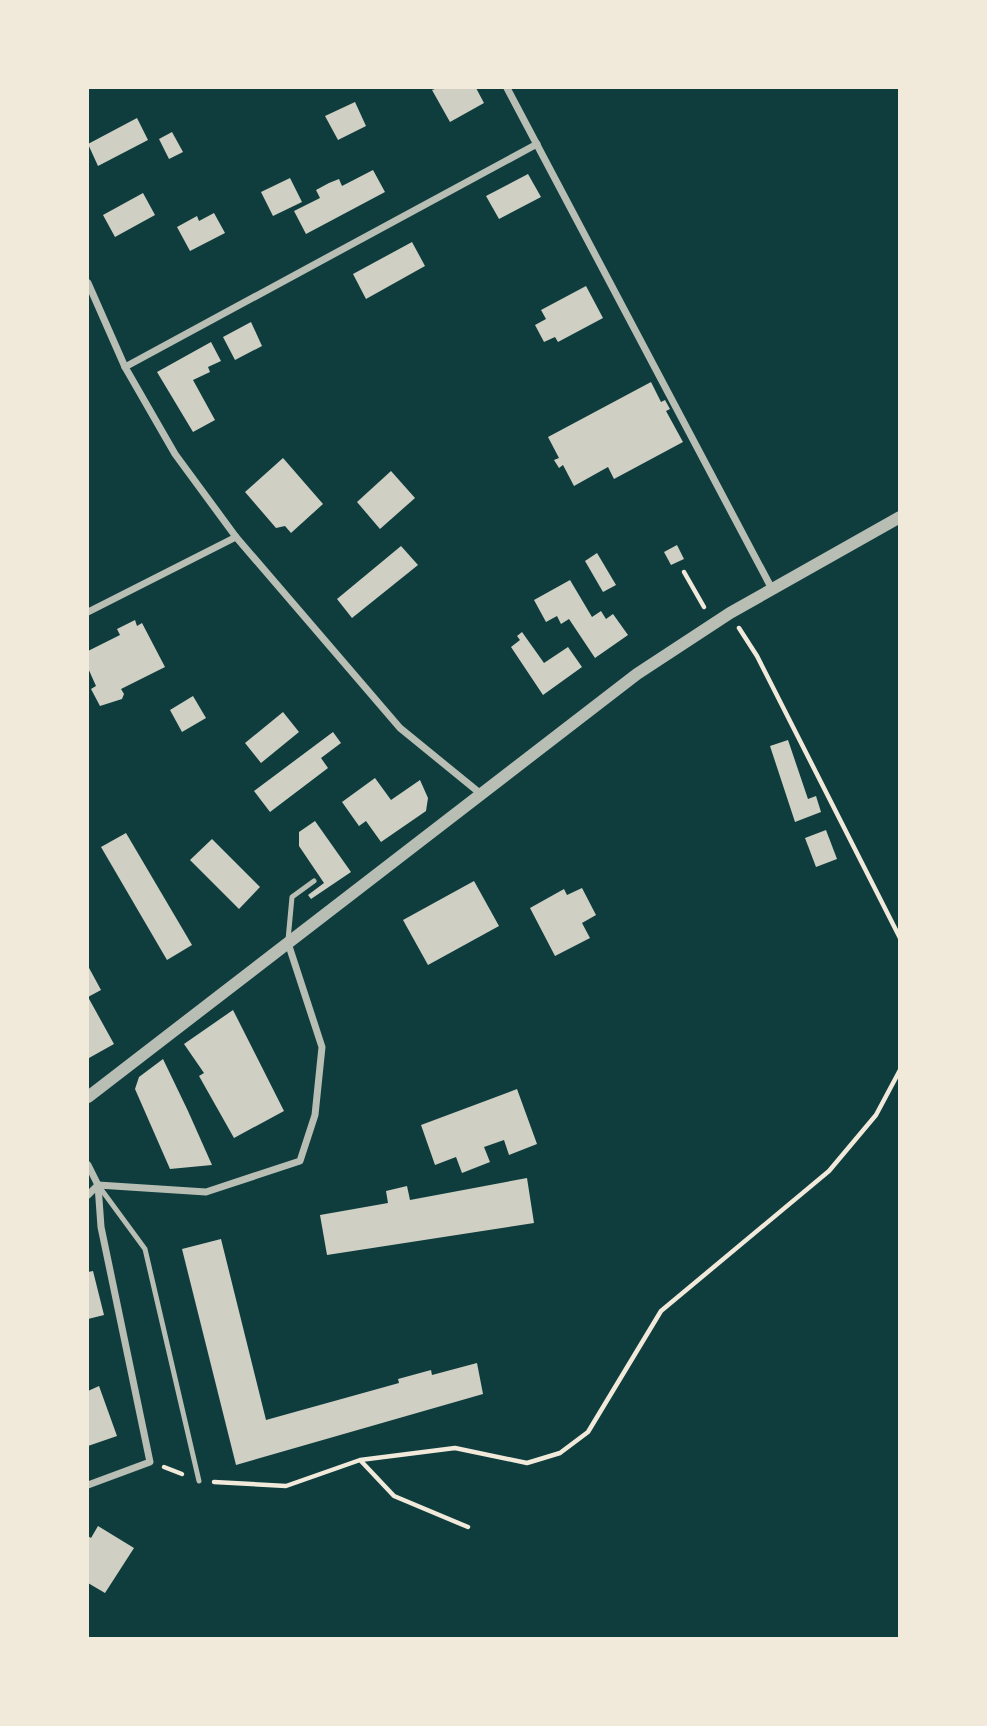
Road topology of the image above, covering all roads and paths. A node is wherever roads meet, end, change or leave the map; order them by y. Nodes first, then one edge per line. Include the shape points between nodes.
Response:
1 (508, 88) edge
2 (537, 144) junction
3 (88, 283) edge
4 (125, 368) junction
5 (900, 517) edge
6 (236, 537) junction
7 (684, 572) dead end
8 (772, 589) junction
9 (88, 612) edge
10 (730, 613) junction
11 (713, 624) junction
12 (481, 794) junction
13 (314, 881) dead end
14 (900, 938) edge
15 (288, 943) junction
16 (900, 1070) edge
17 (88, 1097) edge
18 (88, 1165) edge
19 (98, 1185) junction
20 (88, 1195) edge
21 (360, 1460) junction
22 (150, 1462) junction
23 (199, 1481) junction
24 (88, 1485) edge
25 (468, 1527) dead end

1 - 2 street
2 - 4 street
2 - 8 street
3 - 4 street
4 - 6 street via 175,454
5 - 8 street
6 - 9 street
6 - 12 street via 400,728
7 - 11 path
8 - 10 street
10 - 11 street
10 - 14 path via 757,656
11 - 12 street via 637,674
12 - 15 street
13 - 15 lane via 292,897
15 - 17 street
15 - 19 street via 322,1047 314,1115 300,1161 206,1192
16 - 21 path via 876,1115 829,1171 661,1311 588,1432 560,1453 527,1462 454,1448
18 - 19 street
19 - 20 street
19 - 22 street via 101,1227
19 - 23 lane via 145,1249
21 - 23 path via 286,1486
21 - 25 path via 394,1496
22 - 23 path
22 - 24 street

